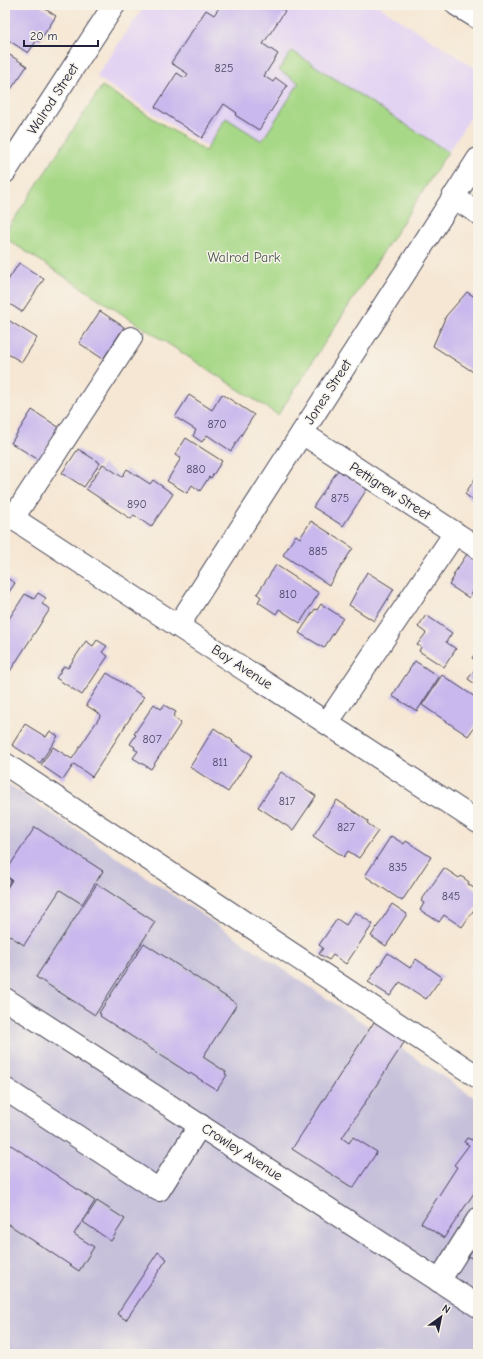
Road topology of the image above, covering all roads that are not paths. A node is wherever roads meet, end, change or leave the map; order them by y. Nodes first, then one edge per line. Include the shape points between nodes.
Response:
1 (114, 5) edge
2 (457, 5) edge
3 (478, 18) edge
4 (478, 158) edge
5 (5, 172) edge
6 (453, 197) junction
7 (478, 213) edge
8 (131, 338) dead end
9 (302, 433) junction
10 (9, 515) edge
11 (455, 533) junction
12 (478, 548) edge
13 (178, 626) junction
14 (327, 724) junction
15 (5, 764) edge
16 (478, 822) edge
17 (5, 999) edge
18 (478, 1077) edge
19 (5, 1089) edge
20 (200, 1125) junction
21 (478, 1219) edge
22 (439, 1280) junction
23 (478, 1306) edge

1 - 5 street, Walrod Street
2 - 3 street
4 - 6 street, Jones Street
6 - 7 street
6 - 9 street, Jones Street
8 - 10 street
9 - 11 street, Pettigrew Street
9 - 13 street, Jones Street
10 - 13 street, Bay Avenue
11 - 12 street, Pettigrew Street
11 - 14 street
13 - 14 street, Bay Avenue
14 - 16 street, Bay Avenue
15 - 18 street
17 - 20 street, Crowley Avenue
19 - 20 street via 159,1190
20 - 22 street, Crowley Avenue
21 - 22 street
22 - 23 street, Crowley Avenue

